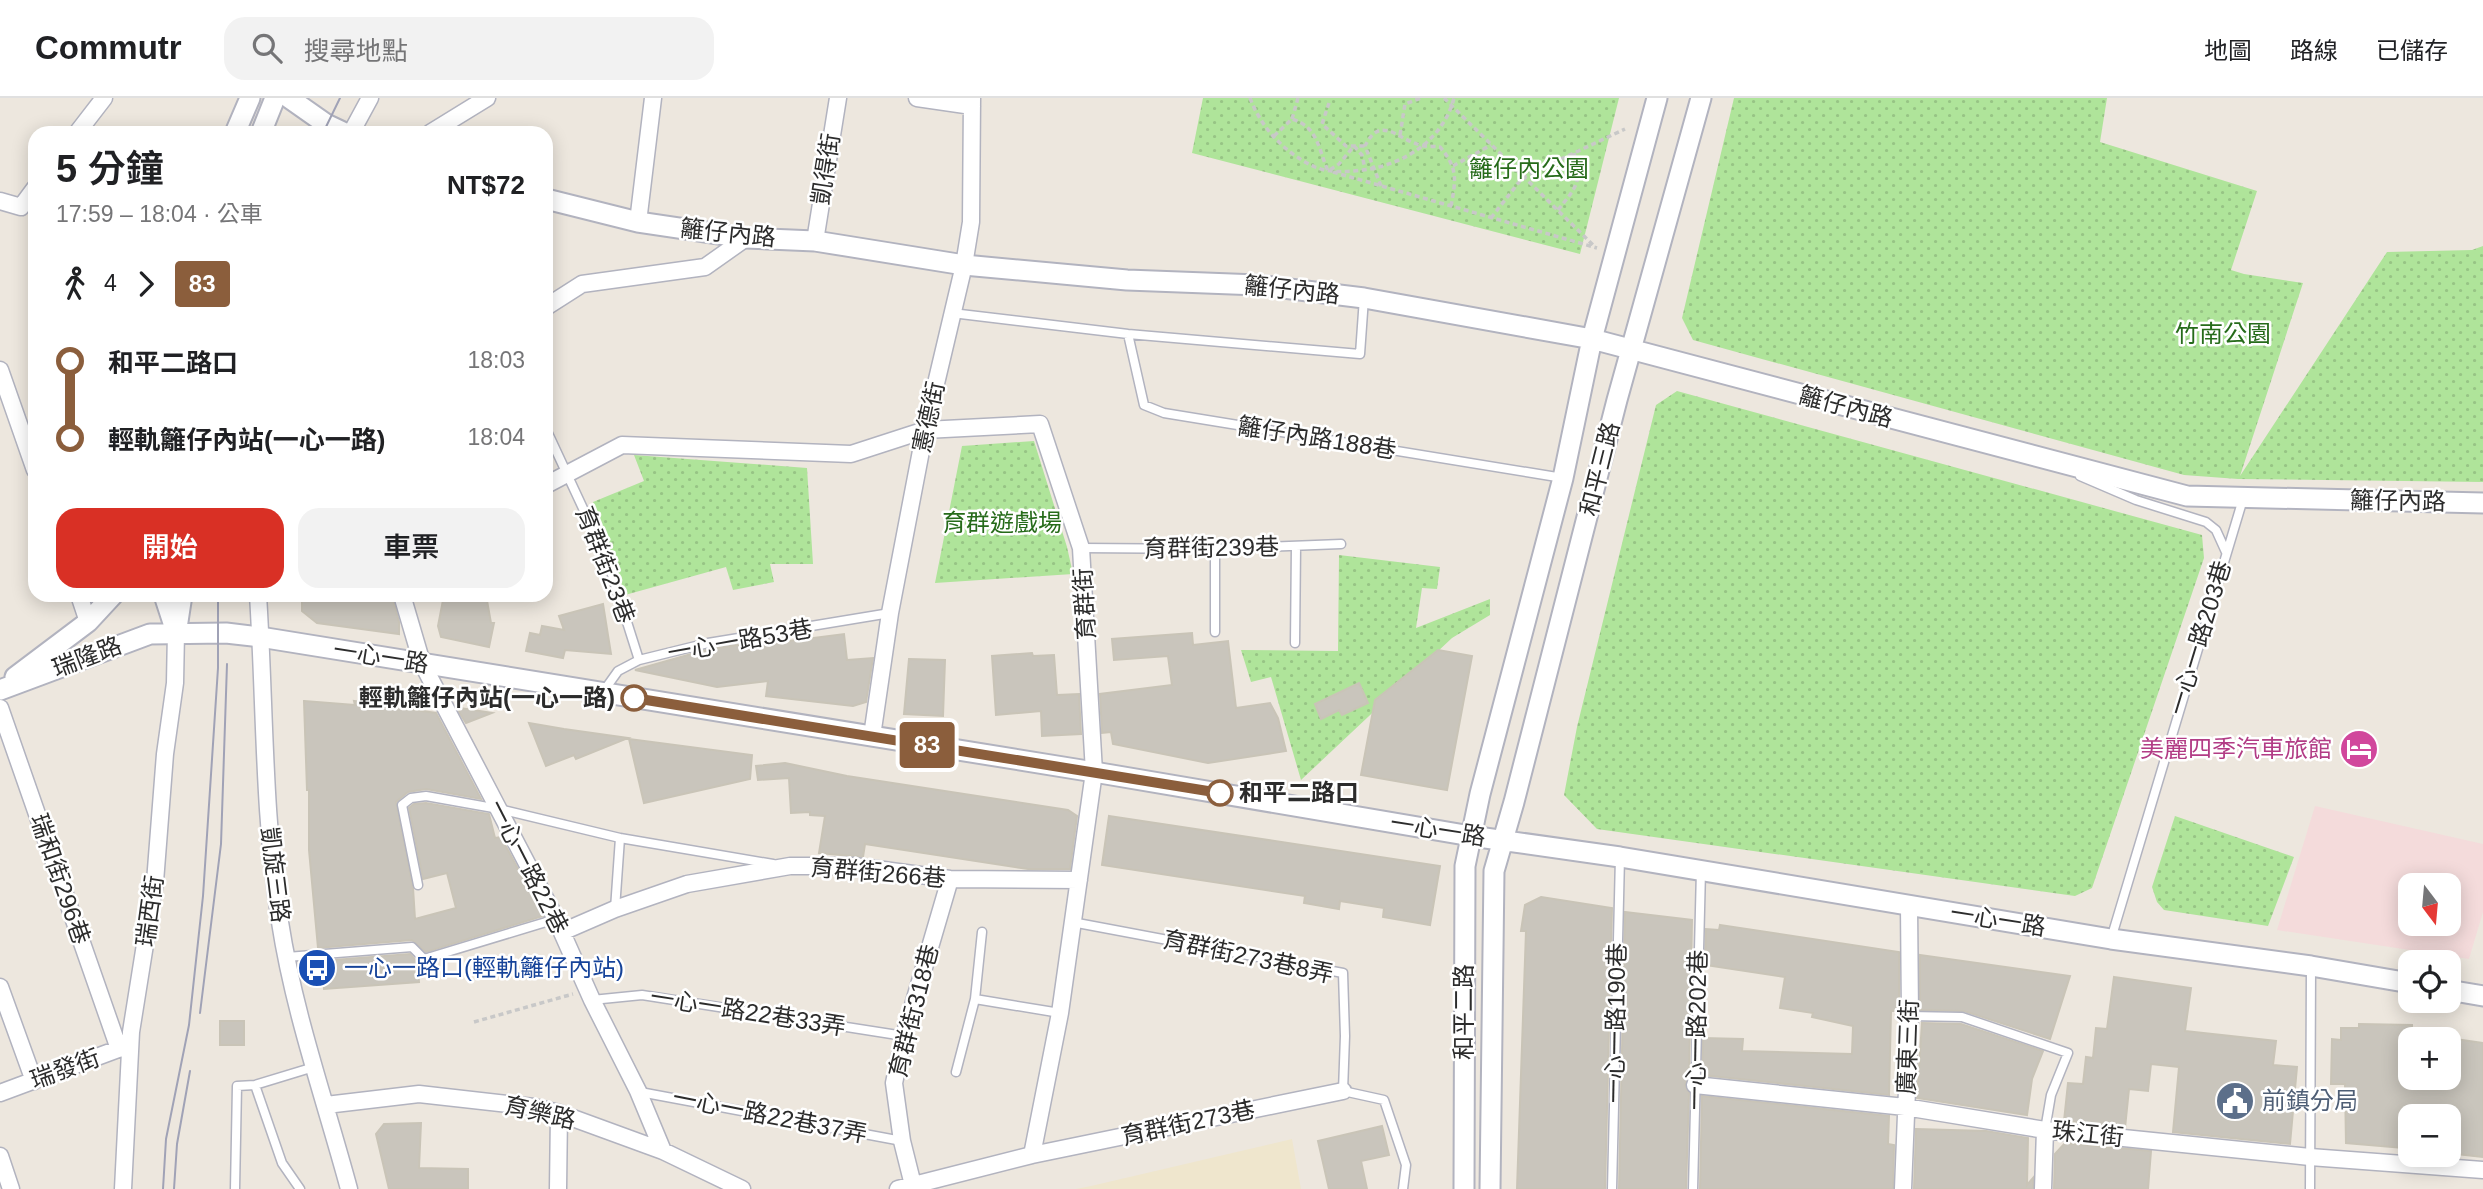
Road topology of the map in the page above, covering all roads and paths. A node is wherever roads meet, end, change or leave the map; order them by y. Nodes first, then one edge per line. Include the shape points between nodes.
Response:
1 (104, 98) edge
2 (250, 98) edge
3 (275, 98) edge
4 (289, 98) edge
5 (370, 98) edge
6 (487, 98) edge
7 (653, 98) edge
8 (838, 98) edge
9 (917, 98) edge
10 (1250, 98) edge
11 (1298, 98) edge
12 (1402, 98) edge
13 (1421, 98) edge
14 (1444, 98) edge
15 (1454, 98) edge
16 (1657, 98) edge
17 (1701, 98) edge
18 (972, 102) edge
19 (1329, 103) dead end
20 (1405, 104) junction
21 (1452, 107) junction
22 (1292, 119) junction
23 (1322, 124) junction
24 (82, 126) edge
25 (238, 126) edge
26 (264, 126) edge
27 (330, 126) edge
28 (355, 126) edge
29 (441, 126) edge
30 (1625, 129) dead end
31 (1313, 132) junction
32 (1400, 135) junction
33 (1274, 136) junction
34 (1424, 145) junction
35 (1491, 145) junction
36 (1354, 146) junction
37 (1365, 146) junction
38 (1574, 153) junction
39 (1453, 166) junction
40 (1374, 169) junction
41 (1365, 170) junction
42 (1331, 171) junction
43 (1523, 177) junction
44 (1381, 186) junction
45 (28, 198) edge
46 (0, 201) edge
47 (553, 201) edge
48 (1451, 206) junction
49 (1558, 210) junction
50 (1491, 218) junction
51 (638, 222) junction
52 (746, 238) junction
53 (815, 241) junction
54 (964, 265) junction
55 (1364, 298) junction
56 (553, 303) edge
57 (952, 313) junction
58 (1128, 334) junction
59 (1592, 339) junction
60 (1632, 351) junction
61 (0, 370) edge
62 (925, 429) junction
63 (553, 443) edge
64 (28, 450) edge
65 (2025, 454) junction
66 (568, 472) junction
67 (1563, 478) junction
68 (553, 481) edge
69 (2243, 499) junction
70 (2483, 503) edge
71 (1341, 544) dead end
72 (1296, 546) junction
73 (1082, 548) junction
74 (1215, 549) junction
75 (2226, 552) junction
76 (81, 602) edge
77 (107, 602) edge
78 (166, 602) edge
79 (181, 602) edge
80 (258, 602) edge
81 (404, 602) edge
82 (890, 613) junction
83 (88, 622) junction
84 (176, 632) junction
85 (1215, 632) dead end
86 (260, 637) junction
87 (1295, 643) dead end
88 (639, 660) junction
89 (422, 663) junction
90 (0, 689) edge
91 (603, 693) junction
92 (0, 708) edge
93 (872, 736) junction
94 (1094, 772) junction
95 (499, 809) junction
96 (1471, 836) junction
97 (620, 838) junction
98 (1502, 840) junction
99 (1620, 857) junction
100 (790, 866) junction
101 (1701, 870) junction
102 (950, 879) junction
103 (1079, 880) junction
104 (418, 885) dead end
105 (1909, 906) junction
106 (615, 909) junction
107 (1072, 922) junction
108 (559, 925) junction
109 (982, 932) dead end
110 (2111, 939) junction
111 (287, 957) junction
112 (2311, 966) junction
113 (2398, 981) edge
114 (0, 988) edge
115 (2461, 992) edge
116 (590, 995) junction
117 (2483, 996) edge
118 (975, 999) junction
119 (1060, 1013) junction
120 (1910, 1016) junction
121 (474, 1021) dead end
122 (904, 1036) junction
123 (125, 1047) junction
124 (314, 1067) junction
125 (956, 1072) dead end
126 (34, 1081) junction
127 (1695, 1085) junction
128 (255, 1086) junction
129 (638, 1091) junction
130 (1343, 1091) junction
131 (0, 1093) edge
132 (326, 1105) junction
133 (1905, 1107) junction
134 (559, 1114) junction
135 (2045, 1130) junction
136 (902, 1142) junction
137 (663, 1151) junction
138 (1032, 1155) junction
139 (0, 1156) edge
140 (2310, 1157) junction
141 (2483, 1170) edge
142 (905, 1187) edge
143 (11, 1189) edge
144 (123, 1189) edge
145 (235, 1189) edge
146 (300, 1189) edge
147 (349, 1189) edge
148 (558, 1189) edge
149 (742, 1189) edge
150 (1403, 1189) edge
151 (1464, 1189) edge
152 (1490, 1189) edge
153 (1612, 1189) edge
154 (1693, 1189) edge
155 (1903, 1189) edge
156 (2043, 1189) edge
157 (2310, 1189) edge

1 - 24 street
2 - 25 street
3 - 26 street
4 - 27 street
5 - 28 street
6 - 29 street
7 - 51 street
8 - 53 street, 凱得街
9 - 18 street
10 - 33 path
11 - 22 path
12 - 20 path
13 - 20 path
14 - 21 path
15 - 21 path
16 - 59 street, 和平三路
17 - 60 street, 和平三路
18 - 54 street, 憲德街 via 971,222
19 - 23 path
20 - 32 path
21 - 34 path
21 - 35 path
22 - 31 path
22 - 33 path
23 - 31 path
23 - 36 path via 1346,146
30 - 38 path
31 - 42 path
32 - 34 path
32 - 37 path via 1382,130
33 - 42 path via 1292,153
34 - 39 path via 1440,147
34 - 40 path
35 - 39 path
35 - 43 path
36 - 37 path
36 - 41 path via 1362,155
36 - 42 path
37 - 40 path
38 - 43 path
38 - 49 path via 1580,173 1576,188
39 - 48 path
40 - 41 path
40 - 44 path
41 - 42 path
42 - 44 path
43 - 49 path
43 - 50 path
44 - 48 path
45 - 46 street via 21,207
47 - 51 street, 籬仔內路
48 - 50 path
49 - 50 path via 1597,248
51 - 52 street, 籬仔內路
52 - 53 street, 籬仔內路
52 - 56 street via 705,267 582,284
53 - 54 street, 籬仔內路
54 - 55 street, 籬仔內路 via 1127,280 1258,285
54 - 57 street, 憲德街
55 - 58 lane via 1360,354
55 - 59 street, 籬仔內路
57 - 58 lane
57 - 62 street, 憲德街
58 - 67 lane, 籬仔內路188巷 via 1144,405 1164,413
59 - 60 street, 籬仔內路
59 - 67 street, 和平三路
60 - 65 street, 籬仔內路
60 - 98 street, 和平三路
61 - 64 street
62 - 66 street, 育群街 via 851,454 622,444
62 - 73 street, 育群街 via 1040,424
62 - 82 street, 憲德街
63 - 66 lane, 育群街23巷
65 - 69 street, 籬仔內路 via 2187,496
65 - 75 lane, 籬仔內路 via 2207,522
66 - 68 street, 育群街
66 - 88 lane, 育群街23巷 via 608,562
67 - 96 street, 和平三路
69 - 70 street, 籬仔內路
69 - 75 lane, 一心一路203巷
71 - 72 lane, 育群街239巷
72 - 74 lane, 育群街239巷
72 - 87 lane
73 - 74 lane, 育群街239巷
73 - 94 street, 育群街
74 - 85 lane
75 - 110 lane, 一心一路203巷
76 - 83 street
77 - 83 street
78 - 84 street
79 - 84 street
80 - 86 street, 凱旋三路
81 - 89 street, 一心一路22巷
82 - 88 lane, 一心一路53巷 via 708,643
82 - 93 street, 憲德街
83 - 90 street
84 - 86 street, 一心一路
84 - 90 street, 瑞隆路 via 134,638
84 - 123 street, 瑞西街 via 155,882
86 - 89 street, 一心一路
86 - 111 street, 凱旋三路 via 267,813
88 - 91 lane, 一心一路53巷 via 618,671
89 - 91 street, 一心一路
89 - 95 street, 一心一路22巷
91 - 93 street, 一心一路
92 - 123 street, 瑞和街296巷
93 - 94 street, 一心一路
94 - 96 street, 一心一路
94 - 103 street, 育群街
95 - 97 lane
95 - 104 lane via 426,796 402,805
95 - 108 street, 一心一路22巷
96 - 98 street, 一心一路
96 - 151 street, 和平二路 via 1465,866
97 - 100 lane
97 - 106 lane
98 - 99 street, 一心一路
98 - 152 street, 和平二路 via 1494,871
99 - 101 street, 一心一路
99 - 153 lane, 一心一路190巷
100 - 102 street, 育群街266巷 via 854,866
100 - 106 street, 育群街266巷 via 687,884
101 - 105 street, 一心一路
101 - 127 lane, 一心一路202巷
102 - 103 street, 育群街266巷
102 - 122 street, 育群街318巷
103 - 107 street, 育群街
105 - 110 street, 一心一路
105 - 120 street, 廣東三街
106 - 108 street, 育群街266巷
107 - 119 street, 育群街
107 - 130 lane, 育群街273巷8弄 via 1343,973
108 - 111 lane via 424,959 412,947
108 - 116 street, 一心一路22巷
109 - 118 lane
110 - 112 street, 一心一路
111 - 124 street, 凱旋三路
112 - 113 street, 一心一路
112 - 140 lane
114 - 126 street
115 - 117 street
116 - 121 path
116 - 122 lane, 一心一路22巷33弄 via 642,995
116 - 129 street, 一心一路22巷
118 - 119 lane
118 - 125 lane
119 - 138 street, 育群街
120 - 133 street, 廣東三街
120 - 135 lane via 1962,1017 2068,1053 2051,1096
122 - 136 street, 育群街318巷 via 894,1083
123 - 126 street, 瑞發街
123 - 144 street, 瑞西街
124 - 128 lane
124 - 132 street, 凱旋三路
126 - 131 street, 瑞發街
127 - 133 street, 珠江街
127 - 154 lane, 一心一路202巷
128 - 145 lane via 237,1086
128 - 146 lane via 282,1163
129 - 136 lane, 一心一路22巷37弄
129 - 137 street, 一心一路22巷
130 - 138 street, 育群街273巷
130 - 150 lane via 1384,1100 1406,1165
132 - 134 street, 育樂路 via 419,1094
132 - 147 street, 凱旋三路
133 - 135 street, 珠江街
133 - 155 street, 廣東三街
134 - 137 street, 育樂路
134 - 148 street
135 - 140 street, 珠江街
135 - 156 street
136 - 142 street, 育群街318巷
137 - 149 street, 育樂路
138 - 142 street
139 - 143 street
140 - 141 street, 珠江街
140 - 157 lane

